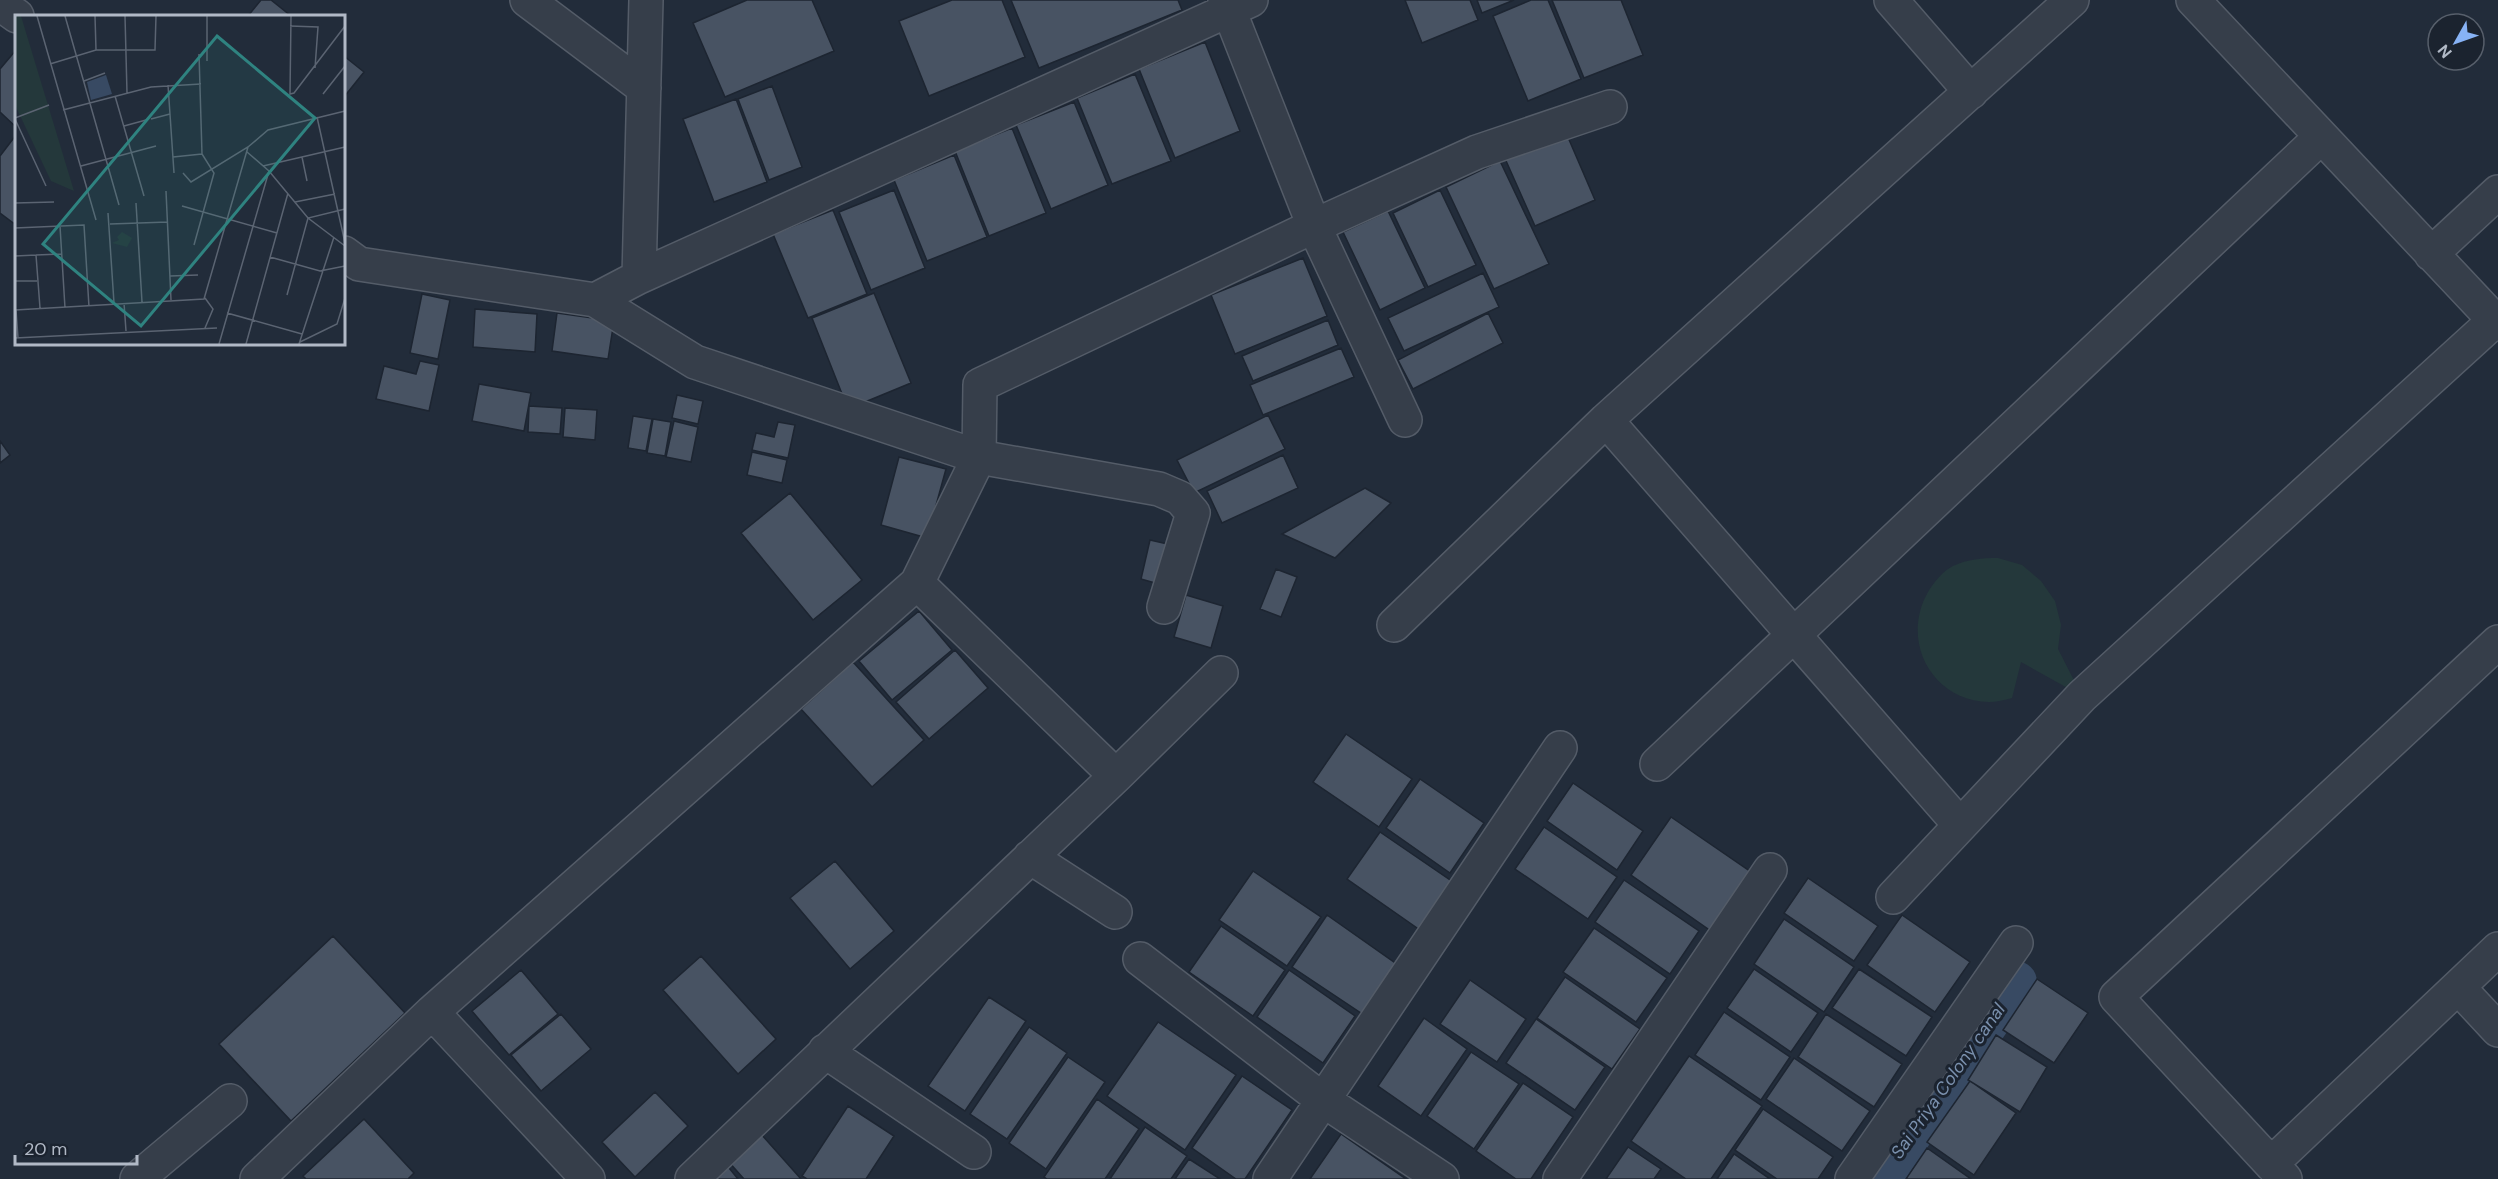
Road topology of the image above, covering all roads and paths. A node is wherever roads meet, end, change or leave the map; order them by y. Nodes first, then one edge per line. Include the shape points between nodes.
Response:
1 (527, 0) edge
2 (1892, 0) edge
3 (2072, 0) edge
4 (2193, 0) edge
5 (650, 2) edge
6 (1235, 3) edge
7 (0, 4) edge
8 (16, 15) edge
9 (644, 88) junction
10 (1971, 92) junction
11 (1610, 107) dead end
12 (2321, 137) junction
13 (2498, 192) edge
14 (1314, 226) junction
15 (345, 254) edge
16 (2431, 254) junction
17 (639, 277) junction
18 (595, 300) junction
19 (2496, 323) edge
20 (1405, 420) dead end
21 (1606, 420) junction
22 (979, 457) junction
23 (917, 583) junction
24 (1164, 607) dead end
25 (1394, 625) dead end
26 (1794, 635) junction
27 (2498, 642) edge
28 (1221, 673) dead end
29 (1560, 748) dead end
30 (1657, 764) dead end
31 (1116, 777) junction
32 (1960, 825) junction
33 (1030, 857) junction
34 (1770, 870) dead end
35 (1893, 897) dead end
36 (1114, 912) dead end
37 (2016, 943) dead end
38 (2498, 949) edge
39 (1140, 959) dead end
40 (2458, 987) junction
41 (432, 1012) junction
42 (2498, 1030) edge
43 (825, 1052) junction
44 (1323, 1100) junction
45 (230, 1101) dead end
46 (974, 1152) dead end
47 (2278, 1171) edge
48 (137, 1179) edge
49 (257, 1179) edge
50 (588, 1179) edge
51 (692, 1179) edge
52 (1270, 1179) edge
53 (1442, 1179) edge
54 (1560, 1179) edge
55 (1852, 1179) edge

1 - 9 street
2 - 10 street
3 - 10 street
4 - 12 street
5 - 9 street
6 - 14 street
6 - 17 street
7 - 8 street
9 - 17 street
10 - 21 street
11 - 14 street via 1477,152
12 - 16 street
12 - 26 street
13 - 16 street
14 - 20 street
14 - 22 street via 980,385
15 - 18 street via 359,264
16 - 19 street
17 - 18 street
18 - 22 street via 695,362
19 - 32 street via 2082,696
21 - 25 street
21 - 26 street
22 - 23 street
22 - 24 street via 1158,489 1180,498 1193,513
23 - 31 street
23 - 41 street
26 - 30 street
26 - 32 street
27 - 47 street via 2116,998
28 - 31 street
29 - 44 street
31 - 33 street
32 - 35 street
33 - 36 street
33 - 43 street
34 - 54 street
37 - 55 street
38 - 40 street
39 - 44 street
40 - 42 street
40 - 47 street
41 - 49 street
41 - 50 street
43 - 46 street
43 - 51 street
44 - 52 street
44 - 53 street
45 - 48 street

